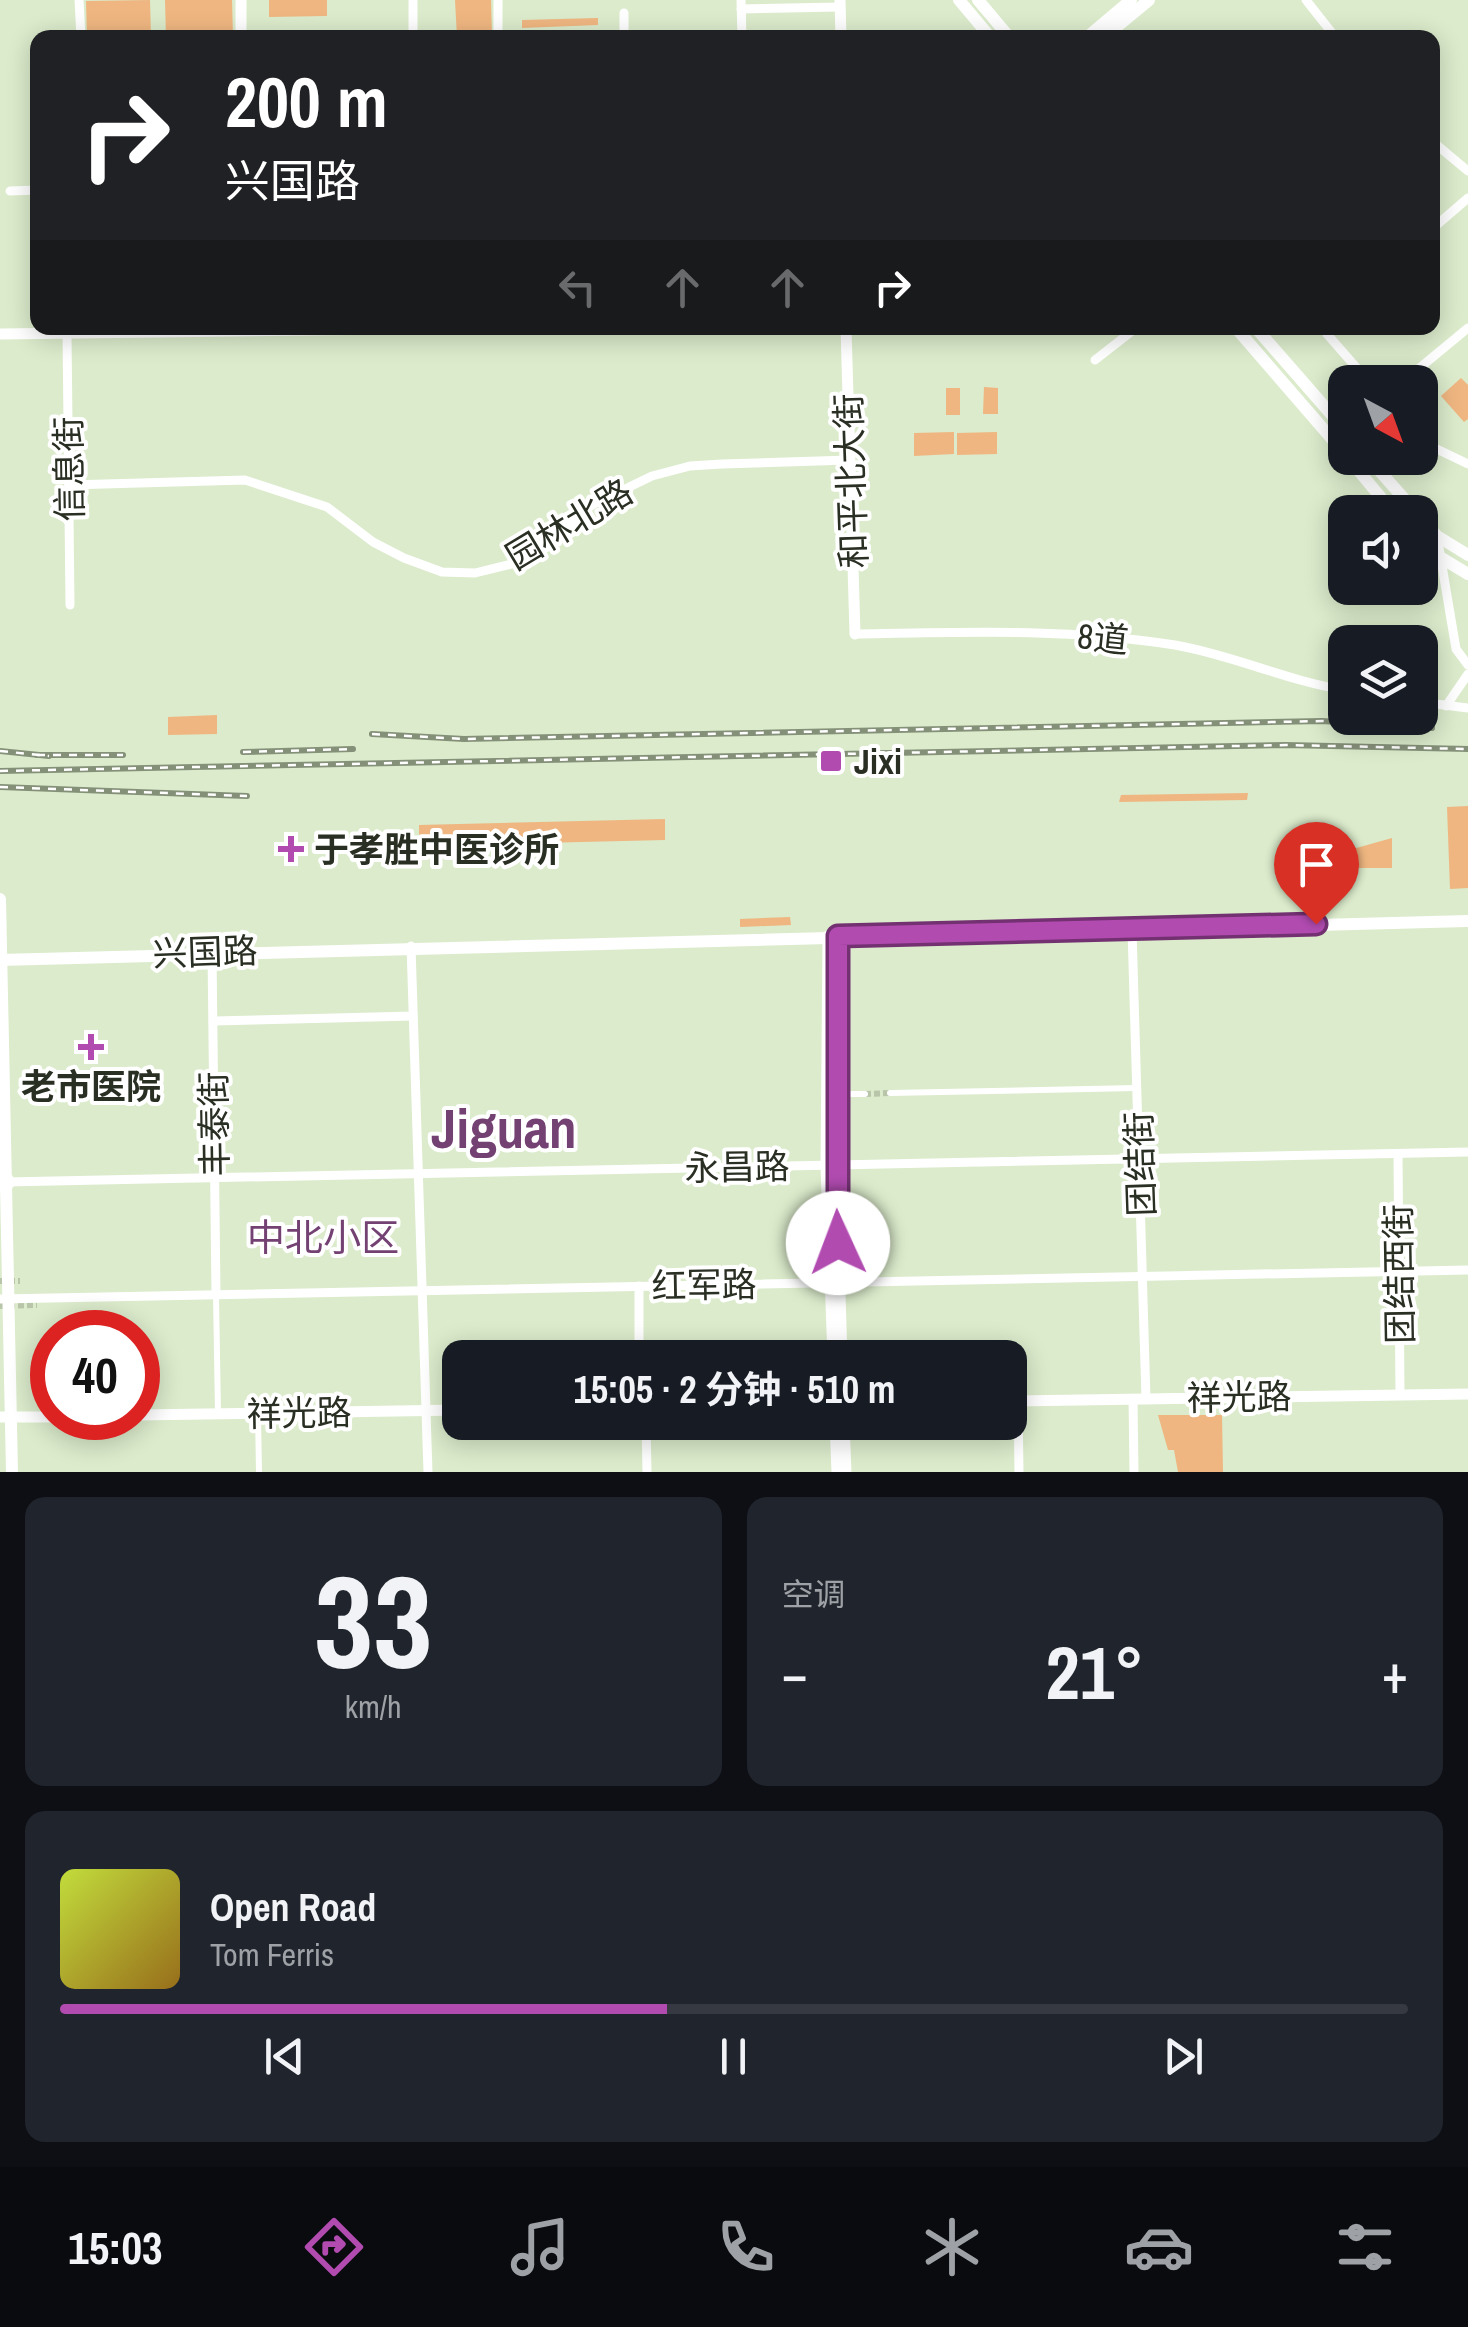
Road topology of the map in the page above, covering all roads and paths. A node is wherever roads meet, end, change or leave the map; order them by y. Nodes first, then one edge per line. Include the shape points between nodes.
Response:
1 (79, 0) edge
2 (241, 0) edge
3 (413, 0) edge
4 (498, 0) edge
5 (958, 0) edge
6 (978, 0) edge
7 (1131, 0) edge
8 (1149, 0) edge
9 (1306, 0) edge
10 (840, 4) edge
11 (741, 5) edge
12 (624, 13) dead end
13 (80, 30) edge
14 (241, 30) edge
15 (413, 30) edge
16 (498, 30) edge
17 (624, 30) edge
18 (742, 30) edge
19 (841, 30) edge
20 (984, 30) edge
21 (1003, 30) edge
22 (1095, 30) edge
23 (1113, 30) edge
24 (1330, 30) edge
25 (1440, 148) edge
26 (1468, 171) edge
27 (30, 191) edge
28 (10, 192) dead end
29 (1468, 198) edge
30 (1440, 223) edge
31 (1468, 328) edge
32 (0, 334) edge
33 (30, 334) edge
34 (67, 335) edge
35 (846, 335) edge
36 (1127, 335) edge
37 (1242, 335) edge
38 (1262, 335) edge
39 (1328, 335) edge
40 (1095, 360) dead end
41 (1354, 365) edge
42 (1423, 365) edge
43 (1328, 411) edge
44 (1328, 434) edge
45 (1438, 450) edge
46 (850, 460) junction
47 (1468, 464) edge
48 (1363, 475) edge
49 (1383, 475) edge
50 (69, 485) junction
51 (1380, 495) edge
52 (1400, 495) edge
53 (1438, 537) edge
54 (1438, 548) edge
55 (1468, 555) edge
56 (1440, 560) junction
57 (1468, 574) edge
58 (70, 605) dead end
59 (856, 634) joint
60 (1468, 665) edge
61 (1468, 674) edge
62 (1328, 687) edge
63 (1438, 705) edge
64 (1446, 706) junction
65 (1468, 708) edge
66 (0, 899) edge
67 (1468, 920) edge
68 (1132, 930) junction
69 (833, 936) junction
70 (410, 946) junction
71 (212, 952) junction
72 (1, 959) edge
73 (413, 1016) junction
74 (213, 1021) junction
75 (1138, 1088) junction
76 (890, 1093) tunnel mouth
77 (836, 1094) junction
78 (866, 1094) tunnel mouth
79 (1468, 1152) edge
80 (1398, 1154) junction
81 (1140, 1160) junction
82 (831, 1165) junction
83 (418, 1174) junction
84 (215, 1178) junction
85 (3, 1182) edge
86 (1468, 1270) edge
87 (1398, 1272) junction
88 (1143, 1276) junction
89 (835, 1282) junction
90 (639, 1286) junction
91 (422, 1290) junction
92 (216, 1295) junction
93 (4, 1299) edge
94 (639, 1340) edge
95 (833, 1340) edge
96 (840, 1340) edge
97 (1468, 1394) edge
98 (1400, 1395) junction
99 (1140, 1399) junction
100 (1027, 1401) edge
101 (425, 1411) junction
102 (442, 1411) edge
103 (218, 1414) junction
104 (258, 1414) junction
105 (160, 1415) edge
106 (6, 1417) edge
107 (646, 1440) edge
108 (836, 1440) edge
109 (845, 1440) edge
110 (1017, 1440) edge
111 (12, 1472) edge
112 (259, 1472) edge
113 (428, 1472) edge
114 (647, 1472) edge
115 (837, 1472) edge
116 (846, 1472) edge
117 (1020, 1472) edge
118 (1134, 1472) edge

1 - 13 street
2 - 14 street
3 - 15 street
4 - 16 street
5 - 20 main road
6 - 21 main road
7 - 22 main road
8 - 23 main road
9 - 24 street
10 - 11 street
10 - 19 street
11 - 18 street
12 - 17 street
25 - 26 street
27 - 28 street
29 - 30 street
31 - 42 street
32 - 33 street
34 - 50 street, 信息街
35 - 46 street, 和平北大街
36 - 40 street
37 - 44 main road
38 - 43 main road
39 - 41 street
45 - 47 street
46 - 50 street, 园林北路 via 690,466 652,476 595,504 516,563 475,574 442,572 404,558 327,507 244,480
46 - 59 street, 和平北大街
48 - 51 main road
49 - 52 main road
50 - 58 street, 信息街
53 - 55 main road
54 - 56 street
56 - 57 main road
56 - 60 street via 1456,649
59 - 62 street, 8道 via 1040,631 1178,646
61 - 64 street
63 - 64 street
64 - 65 street
66 - 72 main road
67 - 68 main road
68 - 69 main road
68 - 75 street, 团结街
69 - 70 main road, 兴国路
69 - 77 street
69 - 82 street
70 - 71 main road, 兴国路
70 - 73 street
71 - 72 main road, 兴国路
71 - 74 street, 丰泰街
72 - 85 main road
73 - 74 street
73 - 83 street
74 - 84 street, 丰泰街
75 - 76 street
75 - 81 street, 团结街
77 - 78 street
77 - 82 street
79 - 80 street, 永昌路
80 - 81 street, 永昌路
80 - 87 street, 团结西街
81 - 82 street, 永昌路
81 - 88 street, 团结街
82 - 83 street, 永昌路
82 - 89 street
83 - 84 street, 永昌路
83 - 91 street
84 - 85 street, 永昌路
84 - 92 street, 丰泰街
85 - 93 main road
86 - 87 street, 红军路
87 - 88 street, 红军路
87 - 98 street, 团结西街
88 - 89 street, 红军路
88 - 99 street, 团结街
89 - 90 street, 红军路
89 - 95 street
89 - 96 street
90 - 91 street, 红军路
90 - 94 street
91 - 92 street, 红军路
91 - 101 street
92 - 93 street, 红军路
92 - 103 street
93 - 106 main road
97 - 98 street, 祥光路
98 - 99 street, 祥光路
99 - 100 street, 祥光路
99 - 118 street, 团结街
101 - 102 street, 祥光路
101 - 104 street, 祥光路
101 - 113 street
103 - 104 street, 祥光路
103 - 105 street, 祥光路
104 - 112 street
106 - 111 main road
107 - 114 street
108 - 115 street
109 - 116 street
110 - 117 street

